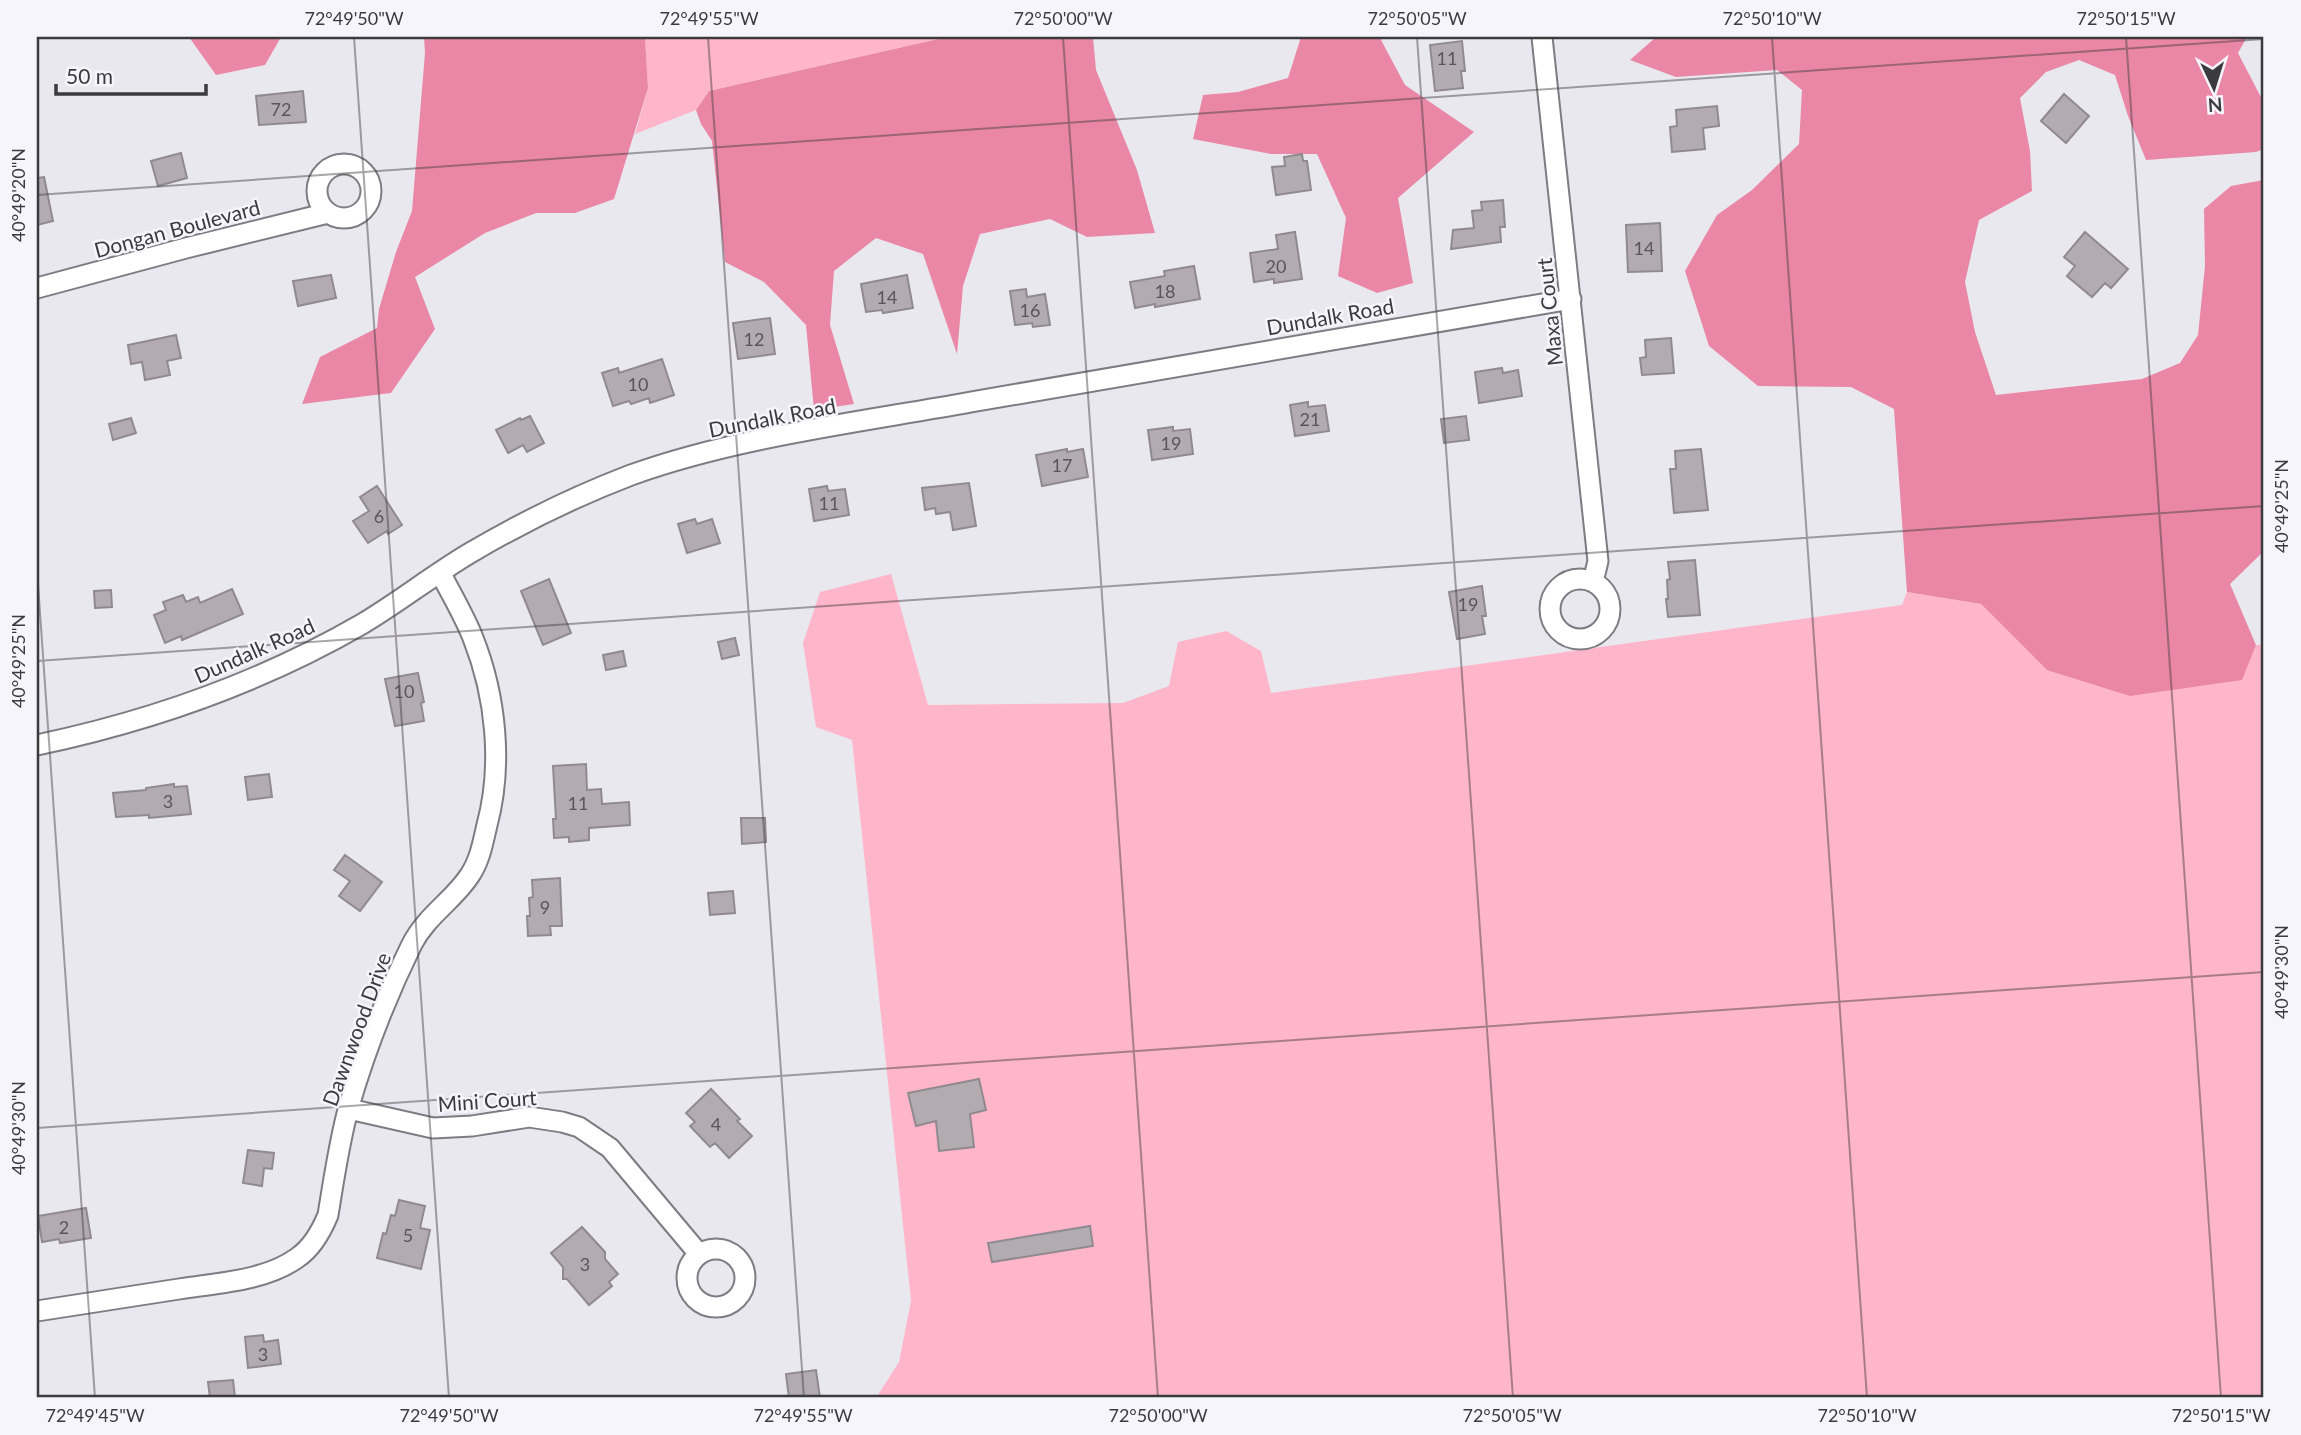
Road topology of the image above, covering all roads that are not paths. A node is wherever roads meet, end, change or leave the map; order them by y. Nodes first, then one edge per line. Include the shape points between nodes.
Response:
1 (1542, 37) edge
2 (328, 213) dead end
3 (37, 288) edge
4 (1571, 299) junction
5 (440, 572) junction
6 (1594, 582) dead end
7 (37, 745) edge
8 (349, 1109) junction
9 (699, 1254) dead end
10 (37, 1311) edge

1 - 4 street, Maxa Court
2 - 3 street, Dongan Boulevard
4 - 5 street, Dundalk Road via 743,444 611,484 545,513
4 - 6 street, Maxa Court via 1598,561
5 - 7 street, Dundalk Road via 364,623 250,681 127,724
5 - 8 street, Dawnwood Drive via 472,636 492,704 495,760 491,812 469,877 425,925 410,950 374,1033
8 - 9 street, Mini Court via 433,1128 529,1117 579,1127 610,1148
8 - 10 street, Dawnwood Drive via 328,1216 300,1257 247,1277

